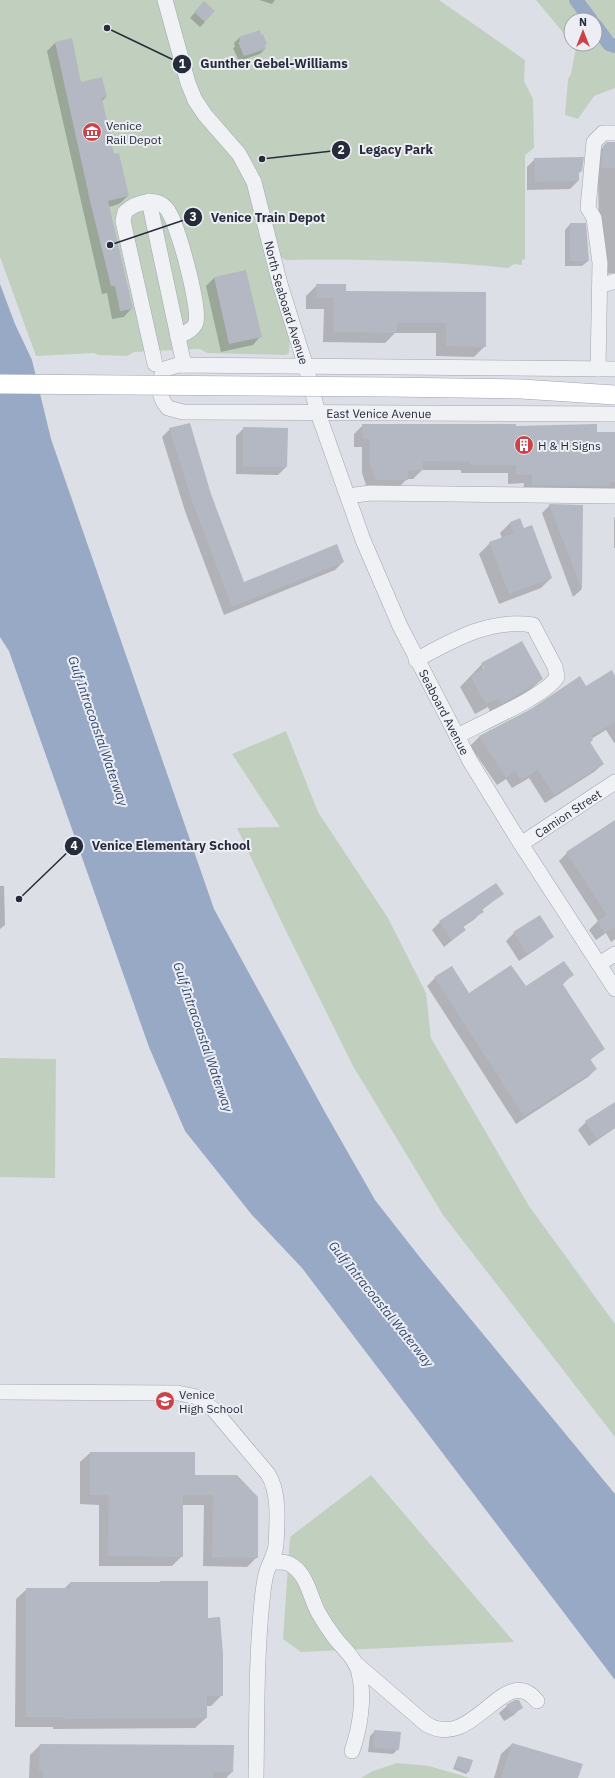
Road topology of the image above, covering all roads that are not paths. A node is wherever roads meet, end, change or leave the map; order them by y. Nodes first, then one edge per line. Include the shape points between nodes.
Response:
1 (165, 0) edge
2 (615, 133) edge
3 (149, 202) junction
4 (615, 281) edge
5 (600, 286) junction
6 (178, 337) junction
7 (155, 364) dead end
8 (184, 365) junction
9 (306, 367) junction
10 (598, 369) junction
11 (615, 369) edge
12 (0, 384) edge
13 (615, 384) edge
14 (526, 389) junction
15 (615, 395) edge
16 (318, 413) junction
17 (615, 414) edge
18 (348, 496) junction
19 (615, 496) edge
20 (416, 660) junction
21 (457, 736) junction
22 (615, 782) edge
23 (521, 844) junction
24 (615, 954) edge
25 (599, 964) junction
26 (615, 989) edge
27 (0, 1392) edge
28 (271, 1562) junction
29 (355, 1663) junction
30 (537, 1701) dead end
31 (352, 1751) dead end
32 (256, 1778) edge

1 - 9 street, North Seaboard Avenue via 195,100 239,154 254,182 280,284
2 - 5 street via 603,133 594,142 588,208 594,218 600,263
3 - 6 street
3 - 6 street via 157,202 166,208 173,218 191,282 196,322
3 - 7 street via 128,209 123,221
4 - 5 street
5 - 10 street
6 - 8 street
8 - 9 street, East Venice Avenue
8 - 16 street, East Venice Avenue via 171,366 160,377 160,396 168,408 175,411
9 - 10 street, East Venice Avenue
9 - 16 street, North Seaboard Avenue
10 - 11 street, East Venice Avenue
12 - 14 main road, bridge
13 - 14 main road
14 - 15 main road
16 - 17 street, East Venice Avenue
16 - 18 street, Seaboard Avenue
18 - 19 street via 370,493
18 - 20 street, Seaboard Avenue via 363,540
20 - 21 street, Seaboard Avenue
20 - 21 street via 482,628 521,623 534,625 555,666 557,677 553,684
21 - 23 street, Seaboard Avenue
22 - 23 street, Camion Street
23 - 25 street, Seaboard Avenue
24 - 25 street
25 - 26 street, Seaboard Avenue
27 - 28 street via 153,1392 190,1394 204,1401 272,1480 276,1493 276,1544
28 - 29 street via 285,1562 301,1575 329,1630
28 - 32 street via 266,1577 262,1609
29 - 30 street via 426,1724 440,1730 466,1725 504,1695 513,1691 525,1690
29 - 31 street via 361,1693 359,1724

